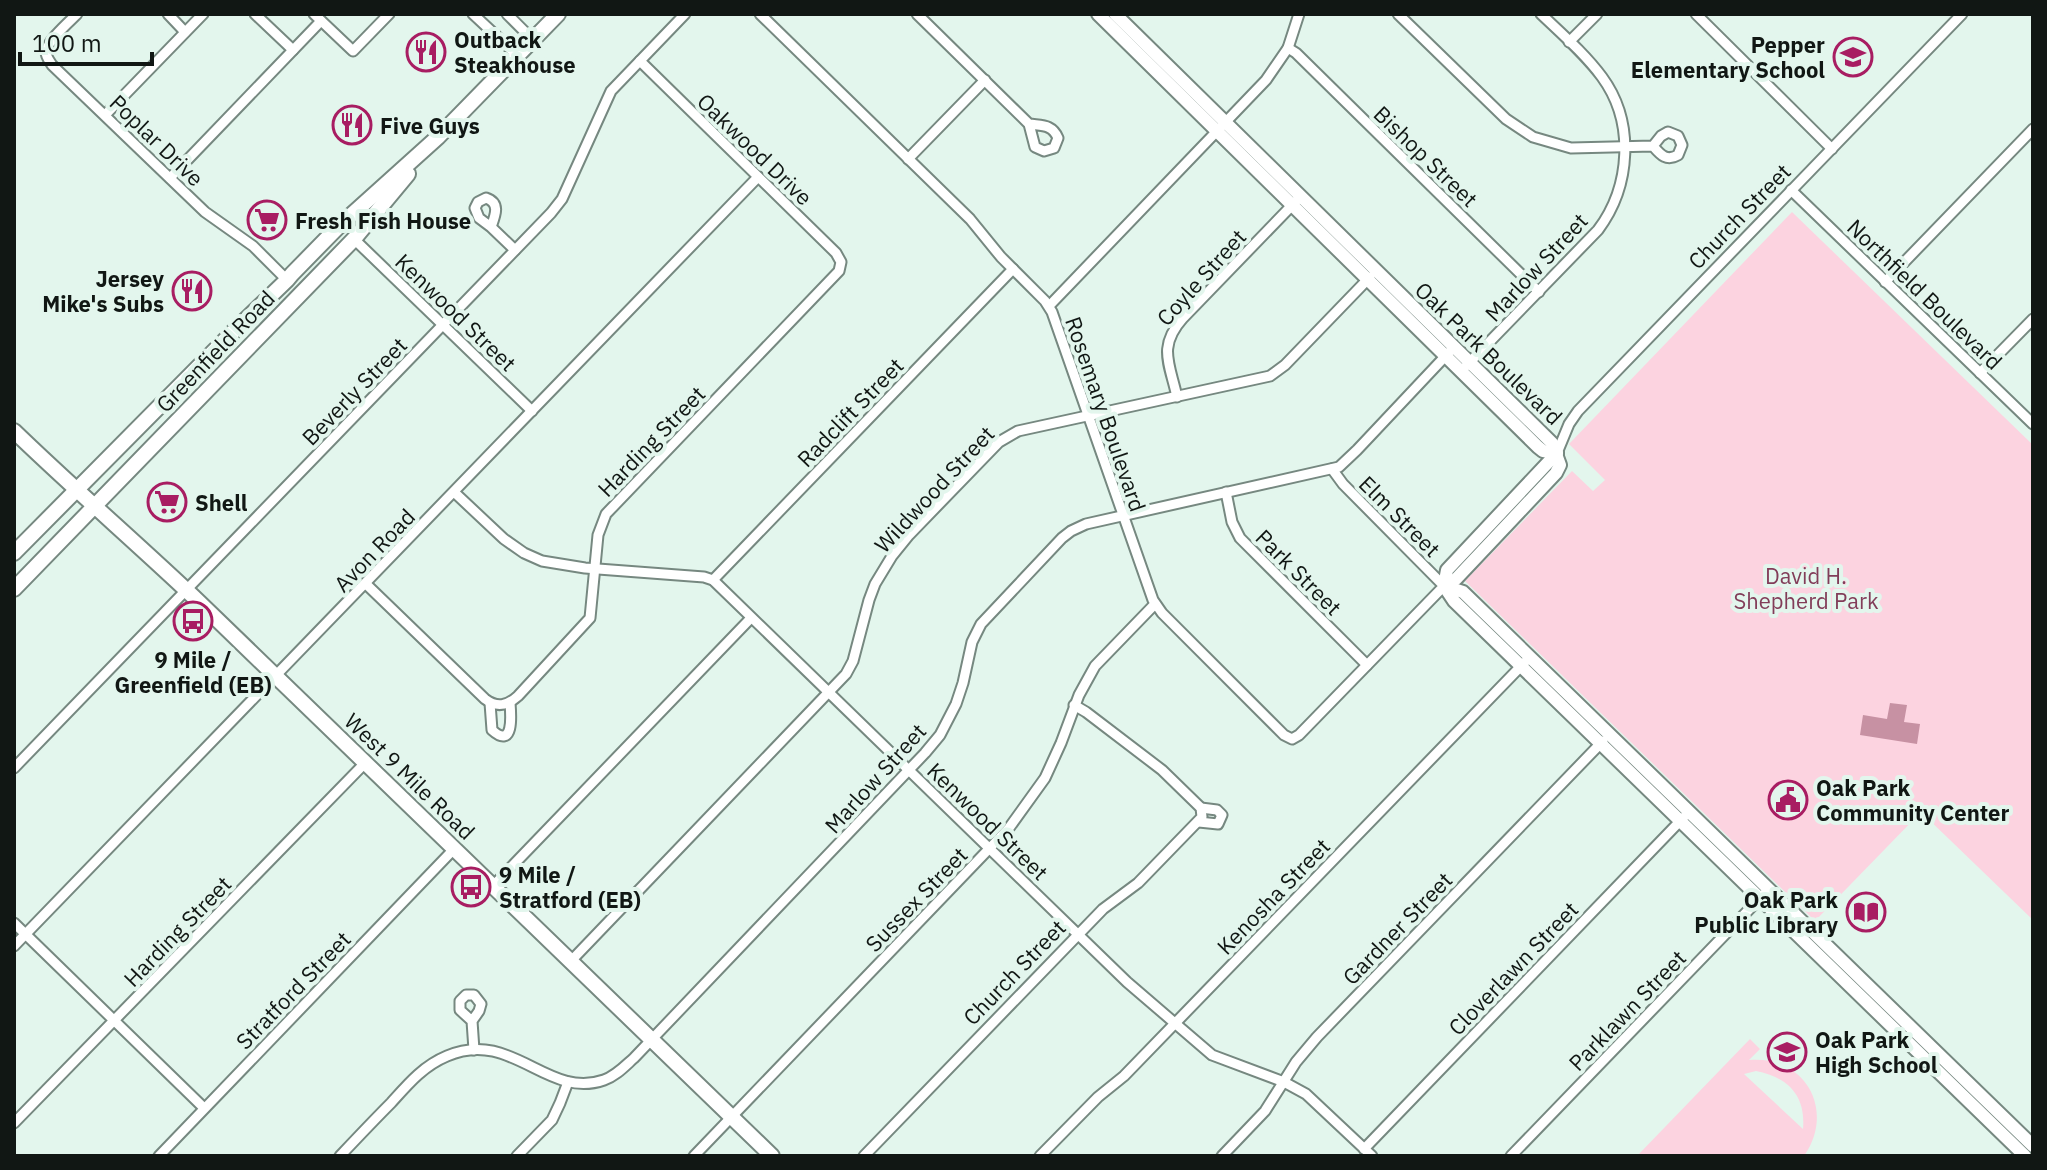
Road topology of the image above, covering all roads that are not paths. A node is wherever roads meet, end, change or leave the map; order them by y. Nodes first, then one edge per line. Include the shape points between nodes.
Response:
1 (77, 14) edge
2 (168, 14) edge
3 (203, 14) edge
4 (255, 14) edge
5 (389, 14) edge
6 (473, 14) edge
7 (507, 14) edge
8 (558, 14) edge
9 (685, 14) edge
10 (760, 14) edge
11 (917, 14) edge
12 (1098, 14) edge
13 (1299, 14) edge
14 (1398, 14) edge
15 (1541, 14) edge
16 (1597, 14) edge
17 (1696, 14) edge
18 (1962, 14) edge
19 (318, 18) edge
20 (1113, 18) edge
21 (185, 32) junction
22 (533, 40) junction
23 (1569, 42) junction
24 (1288, 48) junction
25 (293, 50) junction
26 (518, 56) junction
27 (640, 61) junction
28 (985, 80) junction
29 (105, 115) junction
30 (1029, 124) dead end
31 (1221, 127) junction
32 (2033, 129) edge
33 (438, 137) junction
34 (1625, 146) junction
35 (1653, 146) dead end
36 (1832, 149) junction
37 (908, 159) junction
38 (758, 177) junction
39 (170, 178) junction
40 (1791, 190) junction
41 (1296, 201) junction
42 (491, 227) dead end
43 (354, 239) junction
44 (515, 250) junction
45 (841, 264) joint
46 (1013, 269) junction
47 (1372, 275) junction
48 (287, 280) junction
49 (1885, 282) junction
50 (1539, 292) junction
51 (1049, 306) junction
52 (2033, 319) edge
53 (443, 325) junction
54 (233, 332) junction
55 (246, 351) junction
56 (1450, 352) junction
57 (1465, 367) junction
58 (1980, 373) junction
59 (188, 377) junction
60 (203, 395) junction
61 (1177, 397) junction
62 (532, 411) junction
63 (1088, 416) junction
64 (2033, 424) edge
65 (14, 431) edge
66 (1557, 453) junction
67 (1332, 469) junction
68 (75, 490) junction
69 (454, 492) junction
70 (1226, 492) junction
71 (95, 507) junction
72 (1122, 515) junction
73 (14, 553) edge
74 (595, 568) junction
75 (713, 580) junction
76 (366, 584) junction
77 (1444, 586) junction
78 (14, 589) edge
79 (187, 591) junction
80 (1155, 604) junction
81 (751, 618) junction
82 (1525, 662) junction
83 (1367, 665) junction
84 (276, 677) junction
85 (829, 693) junction
86 (490, 703) junction
87 (510, 703) junction
88 (1074, 705) junction
89 (1292, 739) joint
90 (1605, 739) junction
91 (365, 763) junction
92 (14, 768) edge
93 (909, 771) junction
94 (1201, 808) junction
95 (1685, 816) junction
96 (1199, 822) junction
97 (990, 848) junction
98 (454, 849) junction
99 (492, 887) junction
100 (1764, 894) junction
101 (14, 923) edge
102 (25, 934) junction
103 (1079, 934) junction
104 (14, 946) edge
105 (570, 962) junction
106 (114, 1021) junction
107 (472, 1021) dead end
108 (1174, 1024) junction
109 (651, 1040) junction
110 (474, 1050) junction
111 (568, 1082) junction
112 (1284, 1082) junction
113 (204, 1108) junction
114 (732, 1117) junction
115 (14, 1123) edge
116 (2033, 1146) edge
117 (1368, 1152) edge
118 (159, 1156) edge
119 (340, 1156) edge
120 (517, 1156) edge
121 (694, 1156) edge
122 (772, 1156) edge
123 (864, 1156) edge
124 (1040, 1156) edge
125 (1222, 1156) edge
126 (1511, 1156) edge
127 (2025, 1156) edge

1 - 29 street, Poplar Drive via 49,43 46,55
2 - 21 street
3 - 21 street
4 - 25 street
5 - 19 street via 353,51
6 - 26 street
7 - 22 street
8 - 22 main road, Greenfield Road
9 - 27 street, Beverly Street
10 - 37 street, Rosemary Boulevard
11 - 28 street
12 - 20 street, Oak Park Boulevard
13 - 24 street
14 - 34 street via 1524,133 1571,148
15 - 23 street, Marlow Street
16 - 23 street
17 - 36 street
18 - 36 street, Church Street
19 - 25 street
20 - 31 street, Oak Park Boulevard
21 - 29 street
22 - 26 main road, Greenfield Road
23 - 34 street, Marlow Street via 1611,91
24 - 31 street
24 - 50 street, Bishop Street
25 - 39 street
26 - 33 main road, Greenfield Road
27 - 38 street, Oakwood Drive
27 - 44 street, Beverly Street via 604,103 562,199
28 - 30 street
28 - 37 street
29 - 39 street, Poplar Drive
31 - 41 street, Oak Park Boulevard
31 - 51 street
32 - 49 street
33 - 43 main road, Greenfield Road
33 - 48 main road, Greenfield Road
34 - 35 street
34 - 50 street, Marlow Street via 1621,184 1609,212
36 - 40 street, Church Street
37 - 46 street, Rosemary Boulevard
38 - 45 street, Oakwood Drive
38 - 62 street, Avon Road
39 - 48 street, Poplar Drive
40 - 49 street, Northfield Boulevard
40 - 66 street, Church Street via 1578,411
41 - 47 street, Oak Park Boulevard
41 - 61 street, Coyle Street via 1171,333 1167,352
42 - 44 street
43 - 53 street, Kenwood Street
43 - 55 main road, Greenfield Road
44 - 53 street, Beverly Street
45 - 74 street, Harding Street via 825,287 610,509 600,526
46 - 51 street, Rosemary Boulevard
46 - 75 street, Radclift Street
47 - 56 street, Oak Park Boulevard
47 - 61 street, Wildwood Street via 1275,374
48 - 54 main road, Greenfield Road
49 - 58 street, Northfield Boulevard
50 - 57 street, Marlow Street
51 - 63 street, Rosemary Boulevard
52 - 58 street
53 - 62 street, Kenwood Street
53 - 79 street, Beverly Street
54 - 55 main road
54 - 59 main road, Greenfield Road
55 - 60 main road, Greenfield Road
56 - 57 street, Oak Park Boulevard
56 - 67 street, Marlow Street via 1345,462
57 - 66 street, Oak Park Boulevard
58 - 64 street, Northfield Boulevard
59 - 60 main road via 196,378
59 - 68 main road, Greenfield Road
60 - 71 main road, Greenfield Road
61 - 63 street, Wildwood Street
62 - 69 street, Avon Road
63 - 72 street, Rosemary Boulevard
63 - 85 street, Wildwood Street via 1005,437 909,535 875,584 853,661
65 - 68 main road, West 9 Mile Road
66 - 77 street, Church Street via 1556,473 1519,503 1456,579
67 - 70 street, Marlow Street
67 - 77 street, Elm Street
68 - 71 main road, West 9 Mile Road
68 - 73 main road, Greenfield Road
69 - 74 street via 524,553 554,564
69 - 76 street, Avon Road
70 - 72 street, Marlow Street
70 - 83 street, Park Street via 1240,538
71 - 78 main road, Greenfield Road
71 - 79 main road, West 9 Mile Road
72 - 80 street, Rosemary Boulevard
72 - 93 street, Marlow Street via 1071,531 981,624 948,721
74 - 75 street
74 - 87 street, Harding Street via 588,622
75 - 81 street, Kenwood Street
76 - 84 street, Avon Road
76 - 86 street, Harding Street
77 - 82 street via 1454,601
77 - 83 street, Church Street
79 - 84 main road, West 9 Mile Road
79 - 92 street, Beverly Street
80 - 88 street, Sussex Street via 1095,666
80 - 89 street, Rosemary Boulevard
81 - 85 street, Kenwood Street
81 - 99 street
82 - 90 street
82 - 108 street, Kenosha Street
83 - 89 street, Church Street
84 - 91 main road, West 9 Mile Road
84 - 102 street, Avon Road
85 - 93 street, Kenwood Street
85 - 105 street, Wildwood Street
86 - 87 street
86 - 87 street, Harding Street via 492,730 503,736 511,726
88 - 94 street, Church Street via 1162,770
88 - 97 street, Sussex Street via 1045,778
90 - 95 street
90 - 112 street, Gardner Street via 1317,1037
91 - 98 main road, West 9 Mile Road
91 - 106 street, Harding Street
93 - 97 street, Kenwood Street
93 - 109 street, Marlow Street
94 - 96 street
94 - 96 street, Church Street via 1222,815 1218,824
95 - 100 street
95 - 117 street, Cloverlawn Street
96 - 103 street, Church Street
97 - 103 street, Kenwood Street
97 - 114 street, Sussex Street
98 - 99 main road, West 9 Mile Road
98 - 113 street, Stratford Street
99 - 105 main road, West 9 Mile Road
100 - 116 street
100 - 126 street, Parklawn Street
100 - 127 street
101 - 102 street
102 - 104 street, Avon Road
102 - 106 street
103 - 108 street, Kenwood Street
103 - 123 street, Church Street
105 - 109 main road, West 9 Mile Road
106 - 113 street
106 - 115 street, Harding Street
107 - 110 street
108 - 112 street, Kenwood Street via 1218,1058
108 - 124 street, Kenosha Street
109 - 111 street, Marlow Street via 606,1079
109 - 114 main road, West 9 Mile Road
110 - 111 street via 514,1056
110 - 119 street via 449,1055 423,1069
111 - 120 street via 552,1120
112 - 117 street, Kenwood Street via 1312,1098
112 - 125 street, Gardner Street via 1265,1111
113 - 118 street, Stratford Street
114 - 121 street, Sussex Street
114 - 122 main road, West 9 Mile Road

